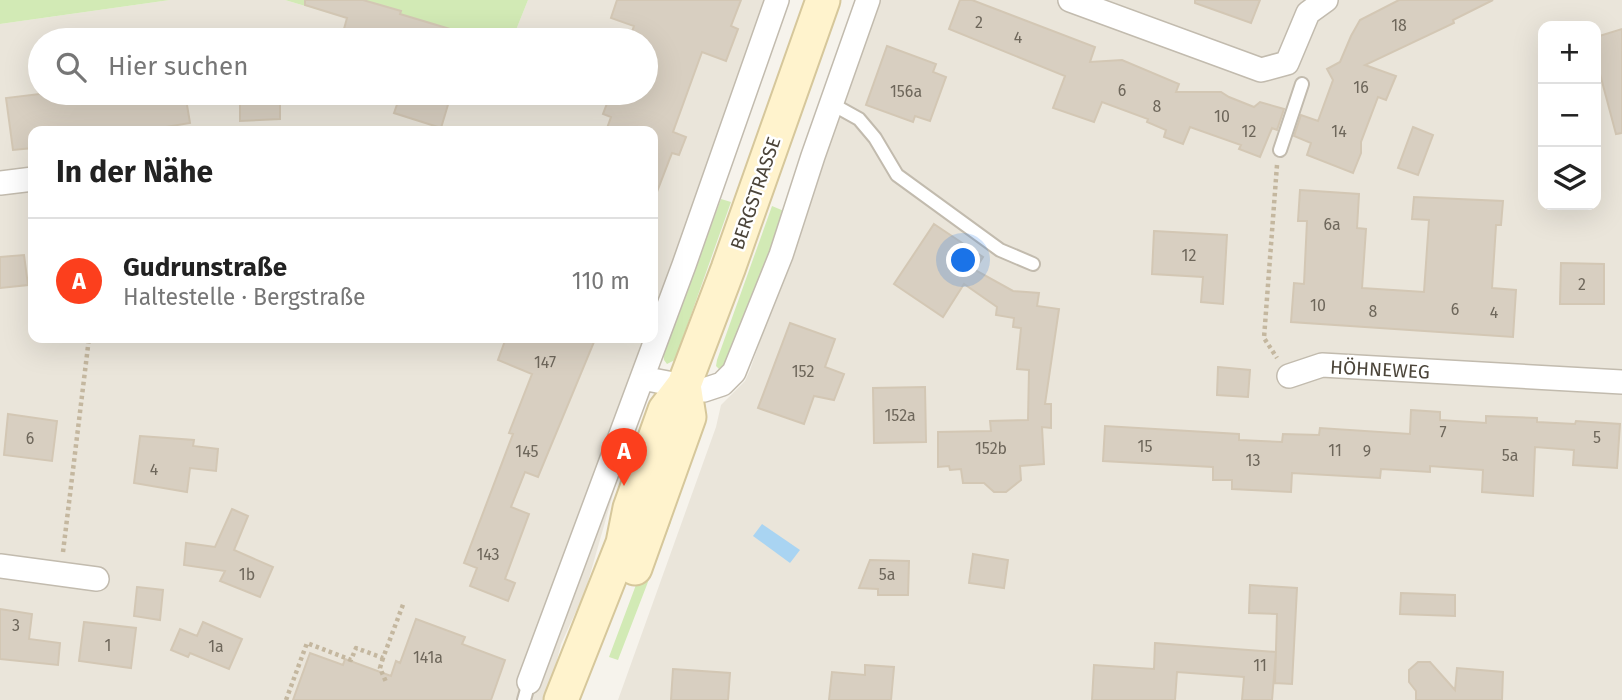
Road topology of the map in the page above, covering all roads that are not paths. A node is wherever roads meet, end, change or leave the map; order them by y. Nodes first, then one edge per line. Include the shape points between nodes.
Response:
1 (777, 0) edge
2 (822, 0) edge
3 (868, 0) edge
4 (1070, 0) edge
5 (1326, 0) edge
6 (1302, 84) dead end
7 (832, 104) junction
8 (1280, 150) road end
9 (28, 180) edge
10 (0, 183) edge
11 (1033, 264) dead end
12 (658, 333) edge
13 (654, 343) edge
14 (1289, 376) road end
15 (642, 378) junction
16 (1622, 382) edge
17 (684, 385) junction
18 (0, 566) edge
19 (97, 579) dead end
20 (526, 691) edge
21 (561, 700) edge
22 (581, 700) edge

1 - 12 street
2 - 17 street, BERGSTRASSE
3 - 7 street
4 - 5 street via 1261,70 1287,63 1308,13
6 - 8 lane
7 - 11 lane via 859,119 897,175 1000,250
7 - 17 street via 781,255 734,372 722,384 704,390
9 - 10 street
13 - 15 street
14 - 16 street, HÖHNEWEG via 1322,365
15 - 17 street
15 - 20 street
17 - 21 street, BERGSTRASSE via 665,410 630,508 623,543
17 - 22 street, BERGSTRASSE via 686,427 631,580
18 - 19 street

